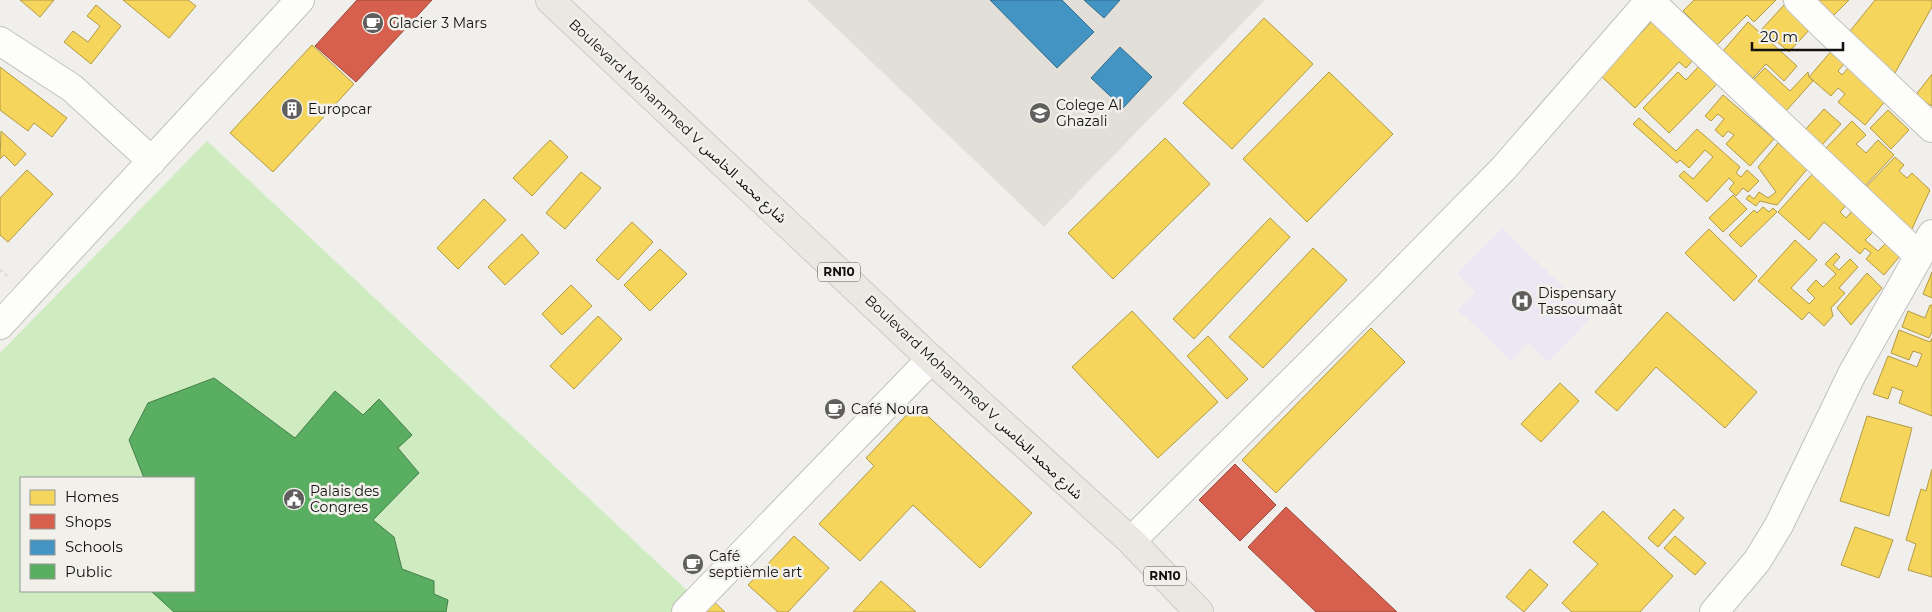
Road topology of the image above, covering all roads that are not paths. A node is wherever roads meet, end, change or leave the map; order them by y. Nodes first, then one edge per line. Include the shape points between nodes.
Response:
1 (300, 0) edge
2 (550, 0) edge
3 (1650, 0) edge
4 (1798, 0) edge
5 (0, 41) edge
6 (1932, 128) edge
7 (152, 161) junction
8 (1925, 245) edge
9 (0, 325) edge
10 (931, 360) junction
11 (1131, 541) junction
12 (686, 612) edge
13 (1200, 612) edge
14 (1714, 612) edge

1 - 7 street
2 - 10 main road, Boulevard Mohammed V شارع محمد الخامس / RN10
3 - 8 street
3 - 11 street via 1504,168
4 - 6 street
5 - 7 street via 72,88
7 - 9 street
8 - 14 street via 1852,374 1779,525 1757,560
10 - 11 main road, Boulevard Mohammed V شارع محمد الخامس / RN10
10 - 12 street
11 - 13 main road, Boulevard Mohammed V شارع محمد الخامس / RN10

